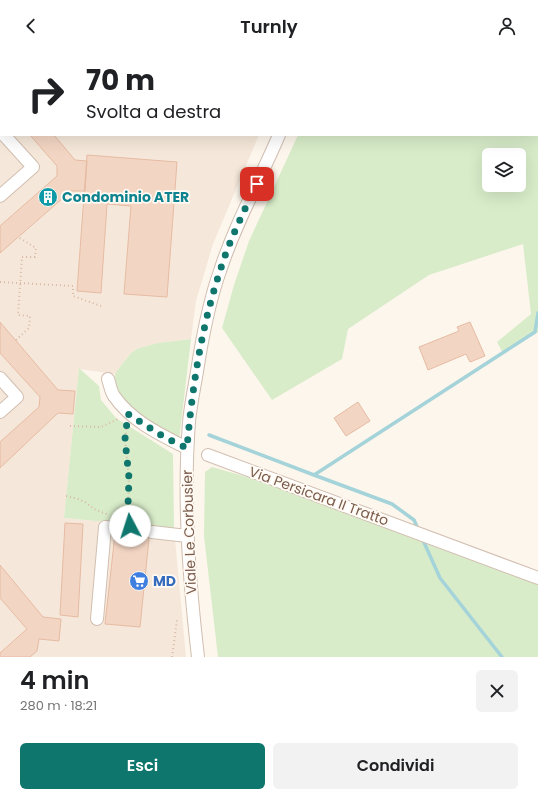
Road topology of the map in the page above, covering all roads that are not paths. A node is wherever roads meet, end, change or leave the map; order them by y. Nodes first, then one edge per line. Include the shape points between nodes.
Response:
1 (5, 136) edge
2 (279, 136) edge
3 (0, 196) edge
4 (0, 378) edge
5 (108, 379) dead end
6 (0, 412) edge
7 (187, 448) junction
8 (208, 455) dead end
9 (114, 528) road end
10 (152, 532) tunnel mouth
11 (187, 536) junction
12 (538, 578) edge
13 (97, 619) dead end
14 (198, 657) edge

1 - 3 street via 33,167
2 - 7 street, Viale Le Corbusier via 220,270 204,328 189,419
4 - 6 street via 18,397
5 - 7 street via 113,395 128,414
7 - 11 street, Viale Le Corbusier
8 - 12 street, Via Persicara II Tratto
9 - 13 street via 105,528
10 - 11 street
11 - 14 street, Viale Le Corbusier

